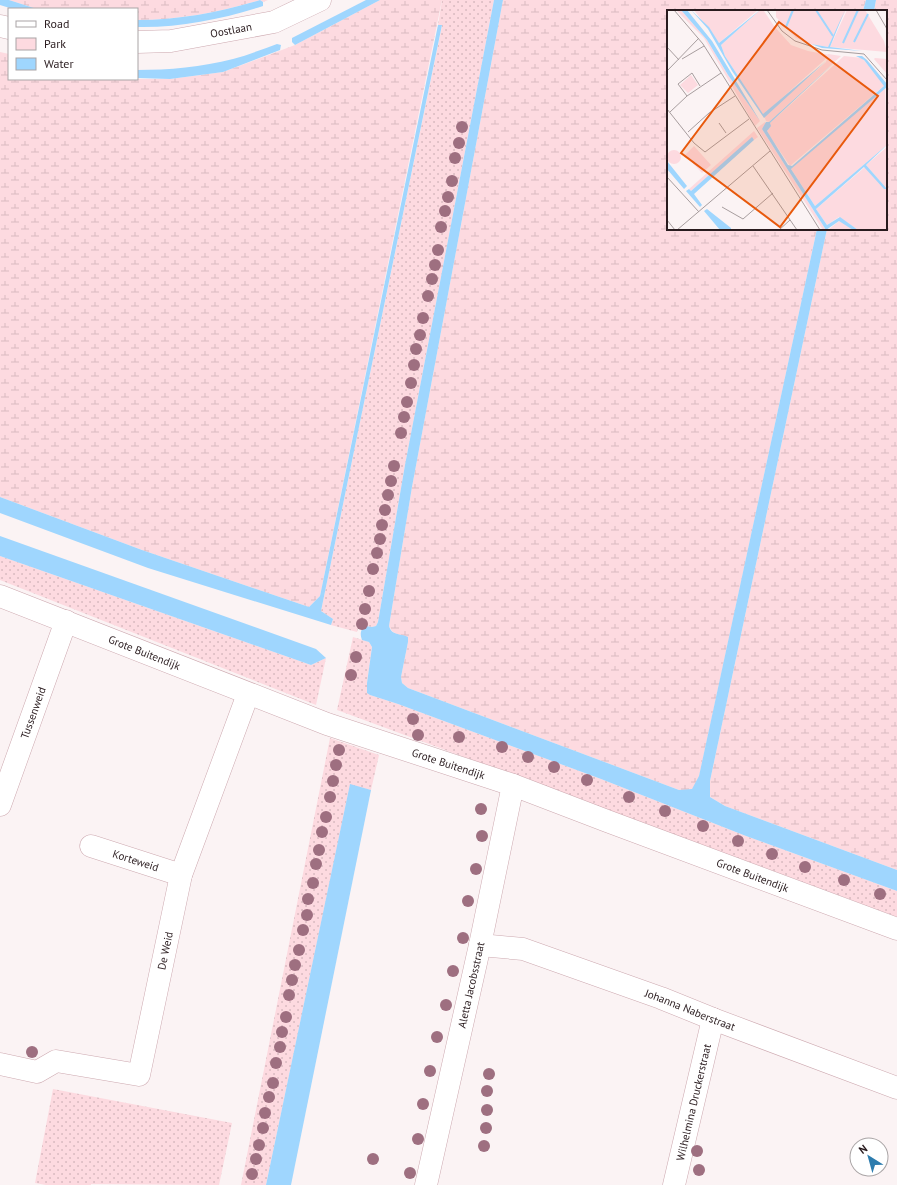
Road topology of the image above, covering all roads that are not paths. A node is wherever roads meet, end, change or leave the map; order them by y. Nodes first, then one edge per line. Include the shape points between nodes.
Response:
1 (320, 0) edge
2 (138, 42) edge
3 (0, 596) edge
4 (66, 621) junction
5 (248, 694) junction
6 (513, 785) junction
7 (0, 805) edge
8 (91, 846) dead end
9 (182, 875) junction
10 (897, 929) edge
11 (480, 945) junction
12 (713, 1019) junction
13 (0, 1064) edge
14 (897, 1088) edge
15 (426, 1185) edge
16 (674, 1185) edge

1 - 2 street, Oostlaan via 274,22 171,41
3 - 4 street, Grote Buitendijk
4 - 5 street, Grote Buitendijk
4 - 7 street, Tussenweid
5 - 6 street, Grote Buitendijk via 327,724
5 - 9 street, De Weid
6 - 10 street, Grote Buitendijk
6 - 11 street, Aletta Jacobsstraat
8 - 9 street, Korteweid
9 - 13 street, De Weid via 139,1075 56,1061 37,1072
11 - 12 street, Johanna Naberstraat via 523,949
11 - 15 street, Aletta Jacobsstraat
12 - 14 street, Johanna Naberstraat
12 - 16 street, Wilhelmina Druckerstraat

